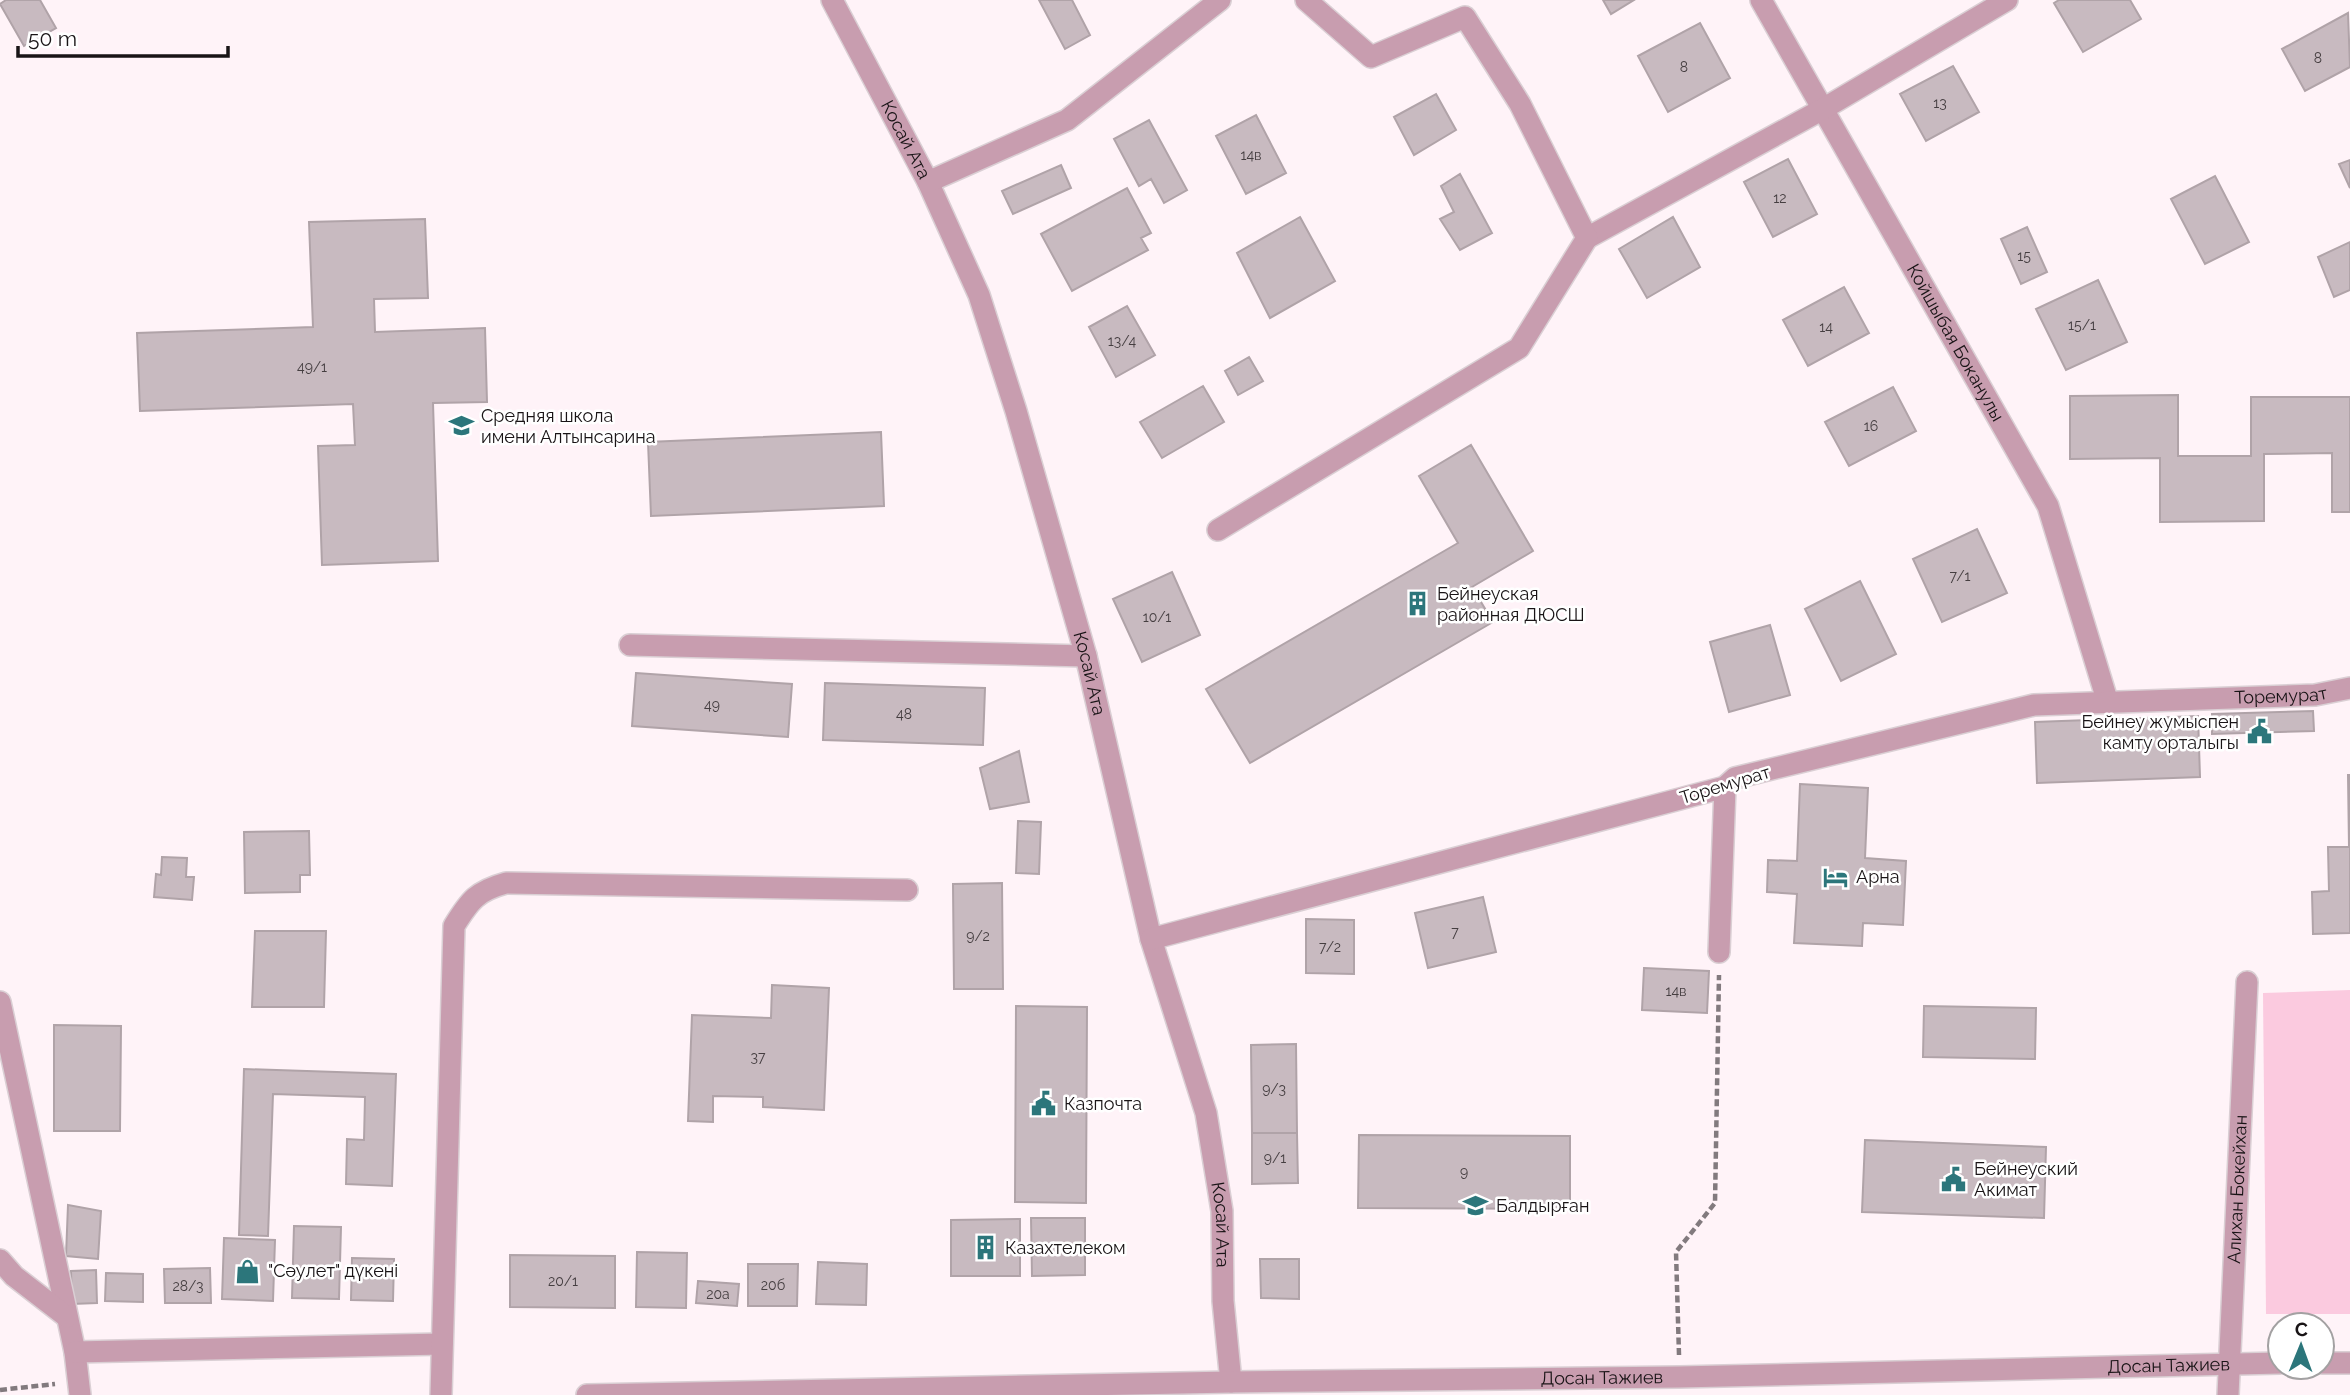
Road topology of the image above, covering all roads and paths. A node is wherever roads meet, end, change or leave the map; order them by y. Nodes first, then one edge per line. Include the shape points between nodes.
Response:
1 (832, 0) edge
2 (1220, 0) edge
3 (1306, 0) edge
4 (1761, 0) edge
5 (2007, 0) edge
6 (1823, 109) junction
7 (928, 182) junction
8 (1587, 238) junction
9 (1218, 530) dead end
10 (630, 645) dead end
11 (1086, 656) junction
12 (2350, 688) edge
13 (2108, 703) junction
14 (1725, 787) junction
15 (907, 890) dead end
16 (1150, 939) junction
17 (1719, 952) joint
18 (2247, 982) dead end
19 (0, 1002) edge
20 (3, 1035) edge
21 (0, 1260) edge
22 (67, 1317) junction
23 (442, 1344) junction
24 (75, 1352) junction
25 (2228, 1363) junction
26 (2266, 1363) edge
27 (1231, 1382) junction
28 (1679, 1386) edge
29 (79, 1388) edge
30 (1145, 1389) edge
31 (1186, 1389) edge
32 (0, 1390) edge
33 (441, 1395) edge
34 (587, 1395) edge
35 (2228, 1395) edge

1 - 7 street, Косай Ата
2 - 7 street via 1067,120
3 - 8 street via 1371,57 1465,17 1520,104
4 - 6 street, Койшыбая Боканулы
5 - 6 street
6 - 8 street
6 - 13 street, Койшыбая Боканулы via 2048,506
7 - 11 street, Косай Ата via 979,295
8 - 9 street via 1519,348
10 - 11 street
11 - 16 street, Косай Ата
12 - 13 street, Торемурат via 2315,695
13 - 14 street, Торемурат via 2034,705 1735,778
14 - 16 street, Торемурат
14 - 17 street
15 - 23 street via 506,883 475,897 454,926
16 - 27 street, Косай Ата via 1206,1113 1222,1211 1223,1301
17 - 28 path via 1715,1203 1676,1252
18 - 25 street, Алихан Бокейхан
19 - 20 street
20 - 22 street
21 - 22 street
22 - 24 street
23 - 24 street
23 - 33 street
24 - 29 street
25 - 26 street, Досан Тажиев
25 - 28 street, Досан Тажиев
25 - 35 street, Алихан Бокейхан
27 - 28 street, Досан Тажиев
27 - 31 street, Досан Тажиев
29 - 32 path
30 - 31 street, Досан Тажиев
30 - 34 street, Досан Тажиев

